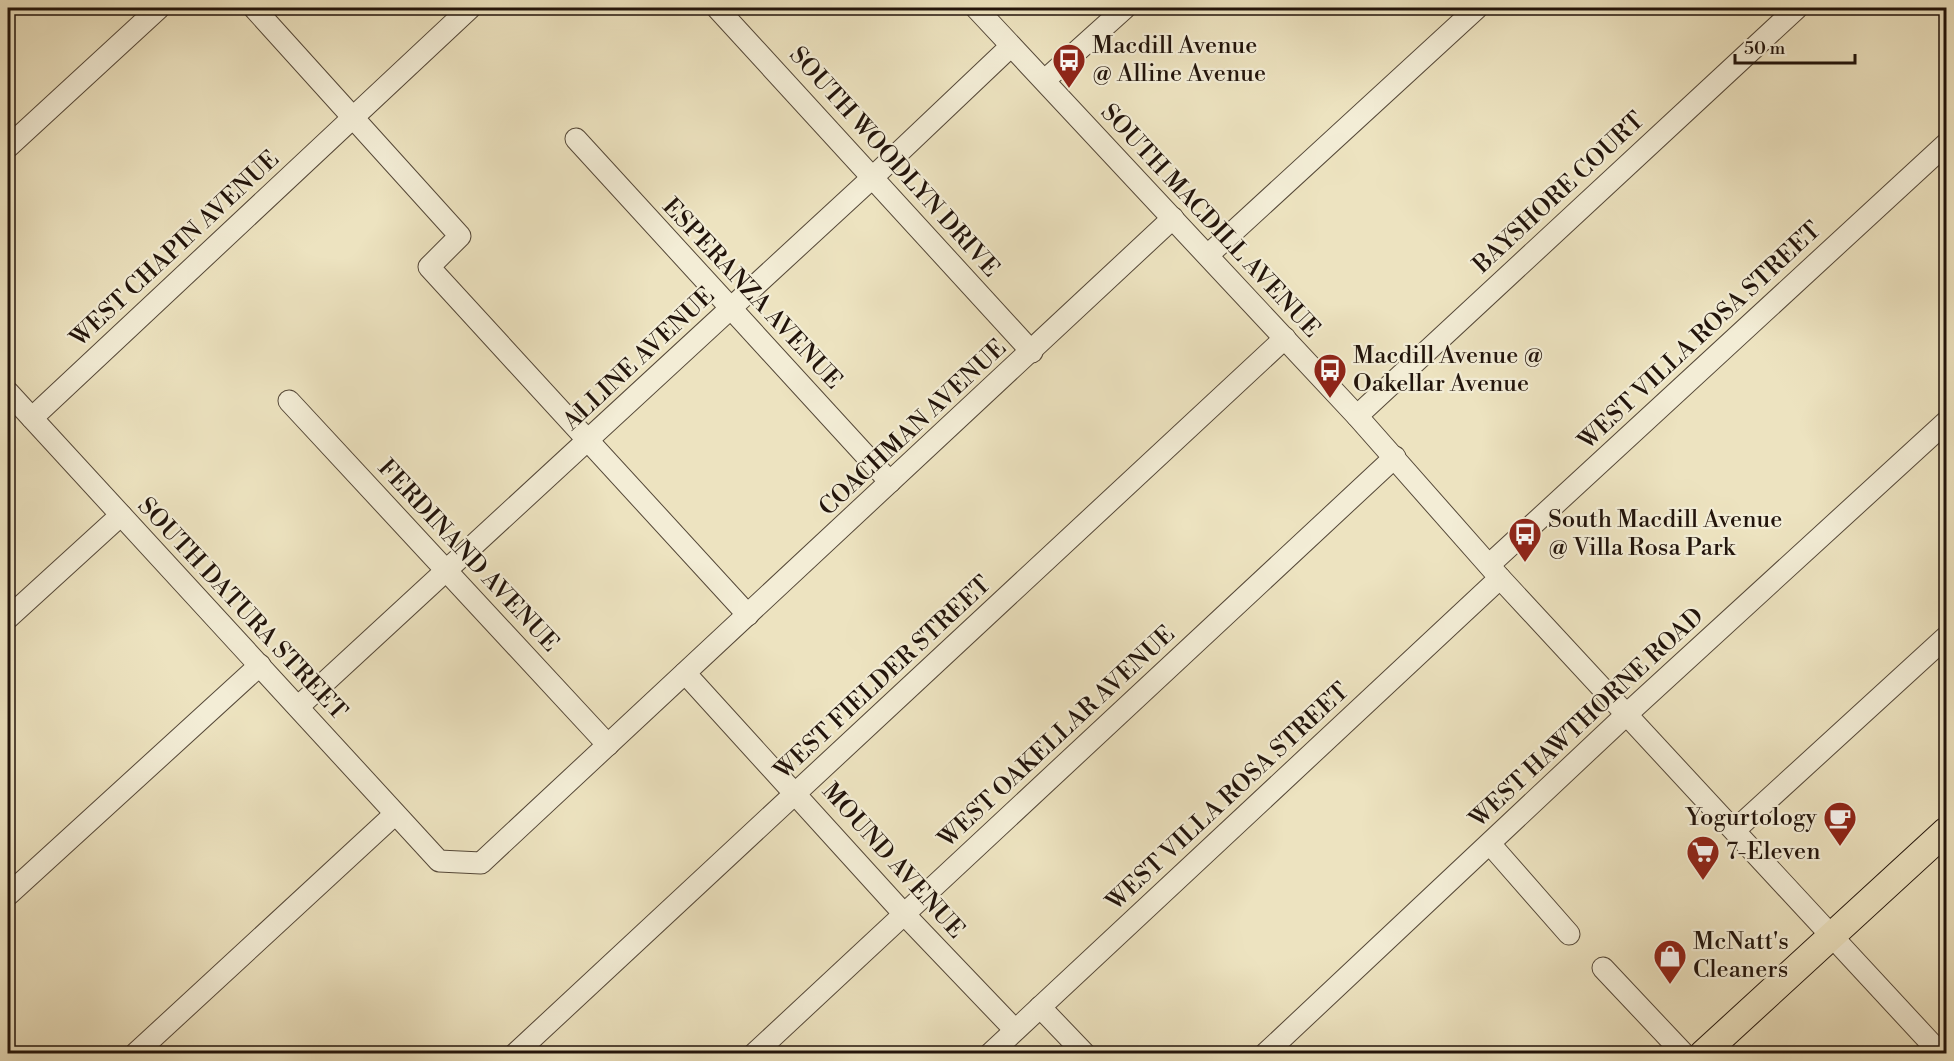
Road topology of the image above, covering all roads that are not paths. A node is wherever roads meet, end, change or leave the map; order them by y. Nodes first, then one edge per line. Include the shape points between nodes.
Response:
1 (159, 8) edge
2 (255, 8) edge
3 (470, 8) edge
4 (717, 8) edge
5 (976, 8) edge
6 (1125, 8) edge
7 (1477, 8) edge
8 (1797, 8) edge
9 (1011, 46) junction
10 (1045, 80) junction
11 (352, 117) junction
12 (576, 139) dead end
13 (1947, 144) edge
14 (8, 147) edge
15 (873, 177) junction
16 (1173, 219) junction
17 (1208, 255) junction
18 (730, 308) junction
19 (1285, 338) junction
20 (1032, 352) junction
21 (8, 392) edge
22 (289, 401) dead end
23 (1357, 416) junction
24 (32, 418) junction
25 (1947, 422) edge
26 (590, 440) junction
27 (1395, 457) junction
28 (890, 482) junction
29 (121, 515) junction
30 (447, 572) junction
31 (1495, 572) junction
32 (748, 615) junction
33 (8, 618) edge
34 (1947, 637) edge
35 (260, 665) junction
36 (685, 673) junction
37 (298, 707) junction
38 (1627, 714) junction
39 (609, 745) junction
40 (796, 793) junction
41 (394, 815) junction
42 (1736, 829) junction
43 (1947, 831) edge
44 (1490, 844) junction
45 (439, 861) joint
46 (8, 895) edge
47 (904, 914) junction
48 (1569, 934) dead end
49 (1831, 934) junction
50 (1603, 968) dead end
51 (1040, 1007) junction
52 (1015, 1030) junction
53 (135, 1053) edge
54 (515, 1053) edge
55 (754, 1053) edge
56 (990, 1053) edge
57 (1085, 1053) edge
58 (1264, 1053) edge
59 (1684, 1053) edge
60 (1703, 1053) edge
61 (1941, 1053) edge

1 - 14 street
2 - 11 street
3 - 11 street, WEST CHAPIN AVENUE
4 - 15 street, SOUTH WOODLYN DRIVE
5 - 9 street, SOUTH MACDILL AVENUE
6 - 10 street
7 - 17 street
8 - 23 street, BAYSHORE COURT
9 - 10 street, SOUTH MACDILL AVENUE
9 - 15 street, ALLINE AVENUE
10 - 16 street, SOUTH MACDILL AVENUE
11 - 24 street, WEST CHAPIN AVENUE
11 - 26 street via 460,236 429,267
12 - 18 street, ESPERANZA AVENUE
13 - 31 street, WEST VILLA ROSA STREET
15 - 18 street, ALLINE AVENUE
15 - 20 street, SOUTH WOODLYN DRIVE
16 - 17 street, SOUTH MACDILL AVENUE
16 - 20 street, COACHMAN AVENUE
17 - 19 street, SOUTH MACDILL AVENUE
18 - 26 street, ALLINE AVENUE
18 - 28 street, ESPERANZA AVENUE
19 - 23 street, SOUTH MACDILL AVENUE
19 - 40 street, WEST FIELDER STREET
20 - 28 street, COACHMAN AVENUE
21 - 24 street, SOUTH DATURA STREET
22 - 30 street, FERDINAND AVENUE
23 - 27 street, SOUTH MACDILL AVENUE
24 - 29 street, SOUTH DATURA STREET
25 - 38 street, WEST HAWTHORNE ROAD
26 - 30 street, ALLINE AVENUE
26 - 32 street
27 - 31 street, SOUTH MACDILL AVENUE
27 - 47 street, WEST OAKELLAR AVENUE
28 - 32 street, COACHMAN AVENUE
29 - 33 street
29 - 35 street, SOUTH DATURA STREET
30 - 37 street, ALLINE AVENUE
30 - 39 street, FERDINAND AVENUE
31 - 38 street, SOUTH MACDILL AVENUE
31 - 51 street, WEST VILLA ROSA STREET
32 - 36 street, COACHMAN AVENUE
34 - 42 street
35 - 37 street, SOUTH DATURA STREET
35 - 46 street
36 - 39 street, COACHMAN AVENUE
36 - 40 street, MOUND AVENUE
37 - 41 street, SOUTH DATURA STREET
38 - 42 street, SOUTH MACDILL AVENUE
38 - 44 street, WEST HAWTHORNE ROAD
39 - 45 street, COACHMAN AVENUE via 481,862
40 - 47 street, MOUND AVENUE
40 - 54 street, WEST FIELDER STREET
41 - 45 street, SOUTH DATURA STREET
41 - 53 street
42 - 49 street, SOUTH MACDILL AVENUE
43 - 49 main road
44 - 48 street
44 - 58 street, WEST HAWTHORNE ROAD
47 - 52 street, MOUND AVENUE
47 - 55 street, WEST OAKELLAR AVENUE
49 - 60 main road
49 - 61 street, SOUTH MACDILL AVENUE
50 - 59 street
51 - 52 street, WEST VILLA ROSA STREET
51 - 57 street
52 - 56 street, WEST VILLA ROSA STREET

